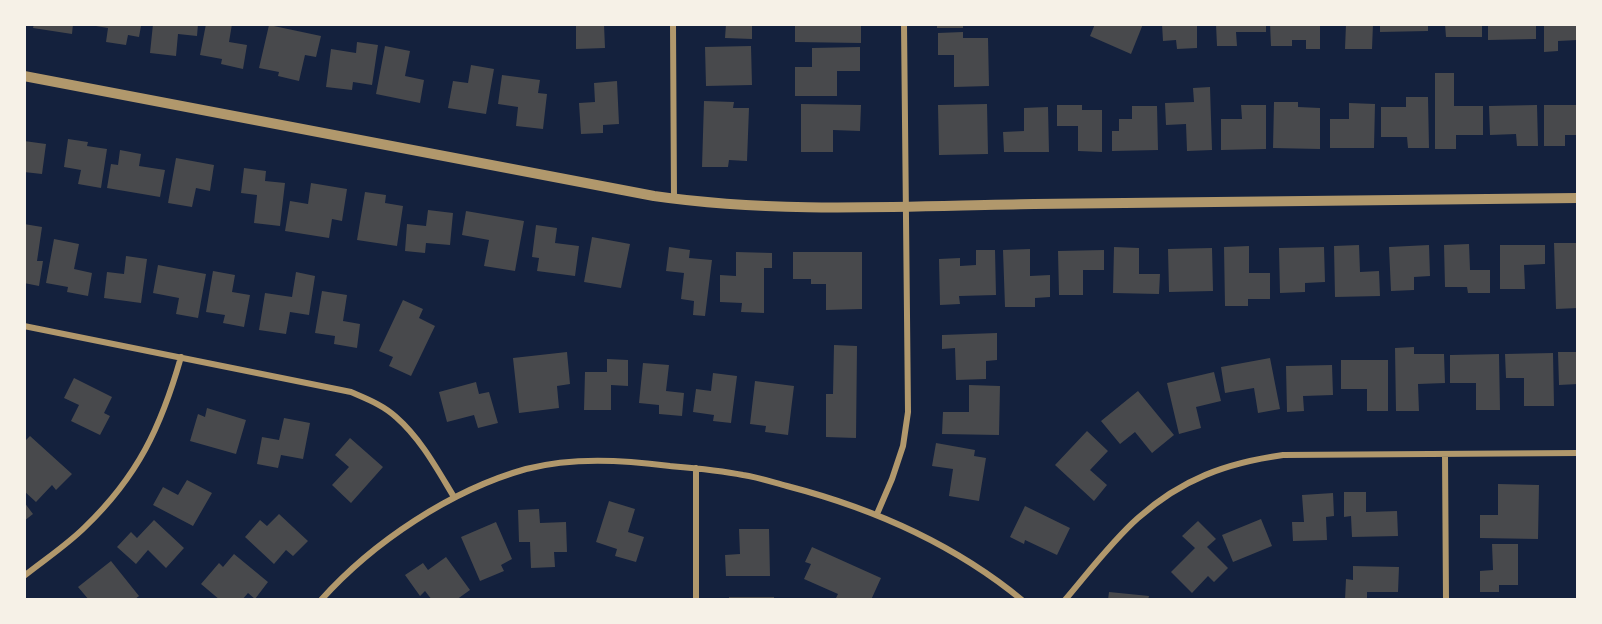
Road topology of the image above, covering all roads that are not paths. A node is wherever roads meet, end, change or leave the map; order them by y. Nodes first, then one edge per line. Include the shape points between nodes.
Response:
1 (673, 24) edge
2 (904, 24) edge
3 (24, 76) edge
4 (1578, 198) edge
5 (674, 199) junction
6 (906, 206) junction
7 (24, 326) edge
8 (181, 357) junction
9 (1578, 453) edge
10 (1445, 454) junction
11 (696, 468) junction
12 (454, 497) junction
13 (877, 514) junction
14 (24, 576) edge
15 (321, 600) edge
16 (696, 600) edge
17 (1022, 600) edge
18 (1065, 600) edge
19 (1446, 600) edge

1 - 5 street
2 - 6 street
3 - 5 street
4 - 6 street
5 - 6 street via 790,207
6 - 13 street via 908,412 903,446
7 - 8 street
8 - 12 street via 351,392 376,403 411,432
8 - 14 street via 163,413 130,476 83,529
9 - 10 street
10 - 18 street via 1283,455 1222,467 1163,498 1137,519
10 - 19 street
11 - 12 street via 602,460 559,463 491,480
11 - 13 street via 743,475 822,495
11 - 16 street
12 - 15 street via 388,540
13 - 17 street via 972,564

